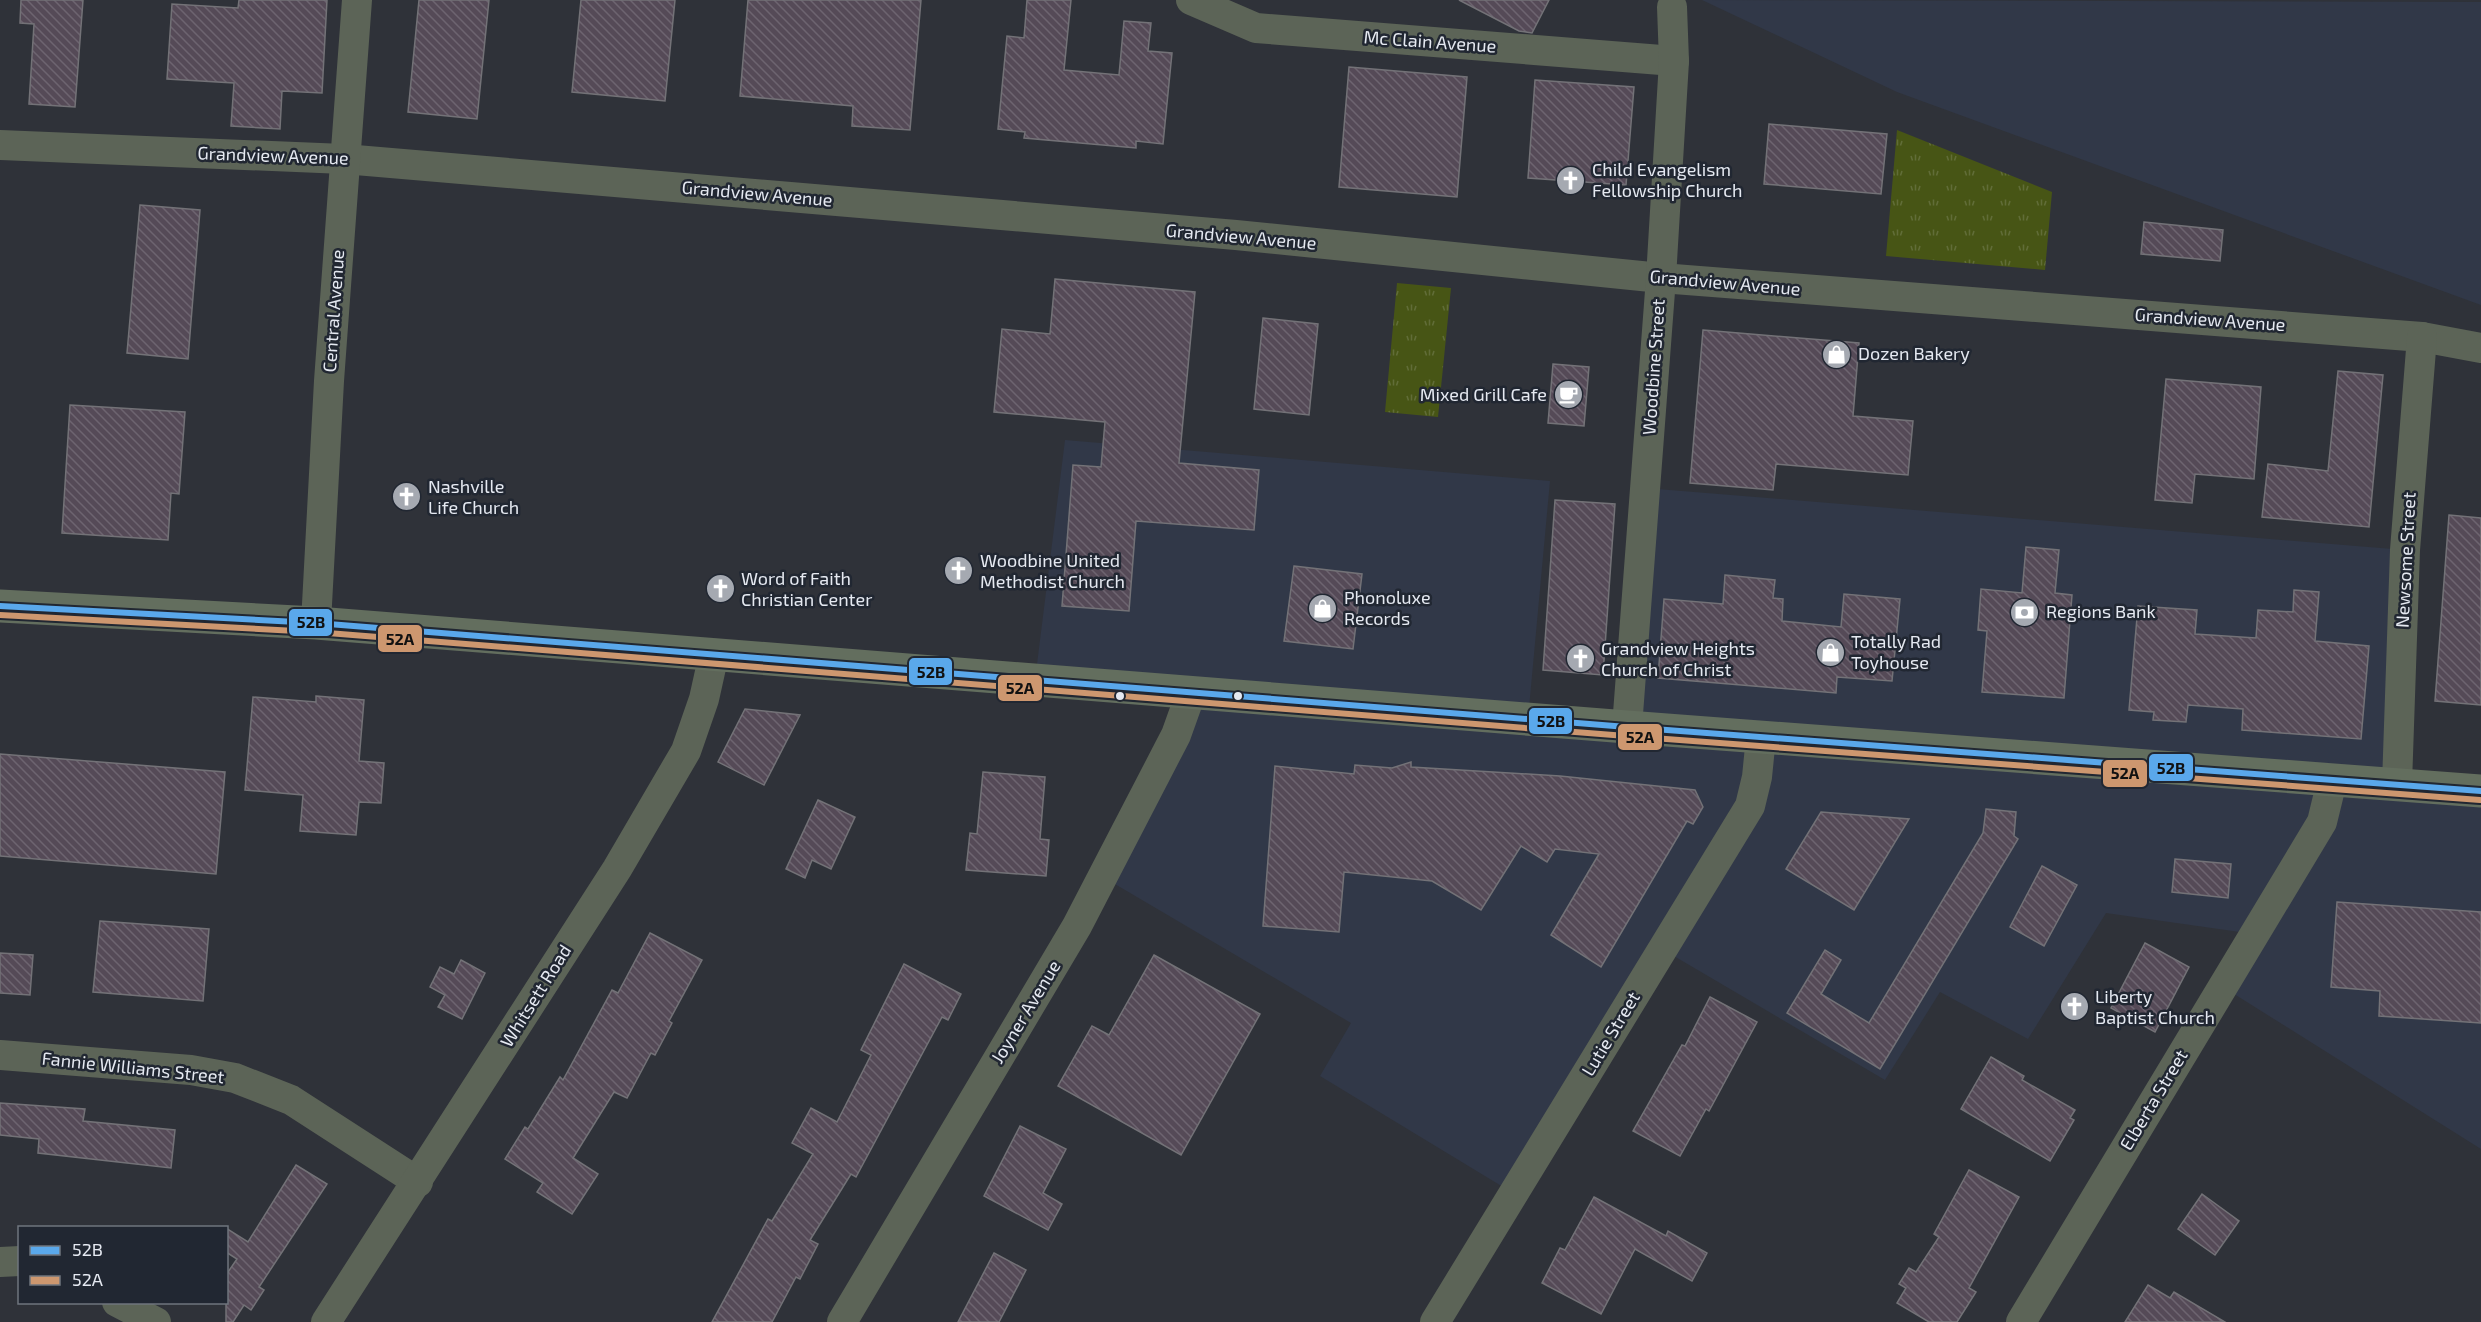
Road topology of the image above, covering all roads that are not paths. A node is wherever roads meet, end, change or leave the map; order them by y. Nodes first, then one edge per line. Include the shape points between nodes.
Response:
1 (357, 0) edge
2 (1191, 0) edge
3 (1672, 7) dead end
4 (1674, 61) junction
5 (0, 145) edge
6 (344, 159) junction
7 (1661, 278) junction
8 (2422, 337) junction
9 (2481, 348) edge
10 (0, 606) edge
11 (316, 623) junction
12 (714, 654) junction
13 (1191, 693) junction
14 (1627, 727) junction
15 (1761, 736) junction
16 (2332, 781) junction
17 (2397, 784) junction
18 (2481, 790) edge
19 (0, 1055) edge
20 (418, 1182) junction
21 (0, 1262) edge
22 (18, 1262) edge
23 (121, 1304) edge
24 (156, 1322) edge
25 (326, 1322) edge
26 (842, 1322) edge
27 (1435, 1322) edge
28 (2021, 1322) edge

1 - 6 street, Central Avenue
2 - 4 street, Mc Clain Avenue via 1256,28
3 - 4 street, Woodbine Street
4 - 7 street, Woodbine Street
5 - 6 street, Grandview Avenue
6 - 7 street, Grandview Avenue via 1236,236
6 - 11 street, Central Avenue
7 - 8 street, Grandview Avenue
7 - 14 street, Woodbine Street
8 - 9 street, Grandview Avenue
8 - 17 street, Newsome Street via 2405,550
10 - 11 main road
11 - 12 main road
12 - 13 main road
12 - 20 street, Whitsett Road via 686,751 617,869
13 - 14 main road
13 - 26 street, Joyner Avenue via 1176,735 1077,926
14 - 15 main road
15 - 16 main road
15 - 27 street, Lutie Street via 1750,806
16 - 17 main road
16 - 28 street, Elberta Street via 2322,822
17 - 18 main road
19 - 20 street, Fannie Williams Street via 235,1078 291,1100
20 - 25 street, Whitsett Road
21 - 22 street
23 - 24 street

